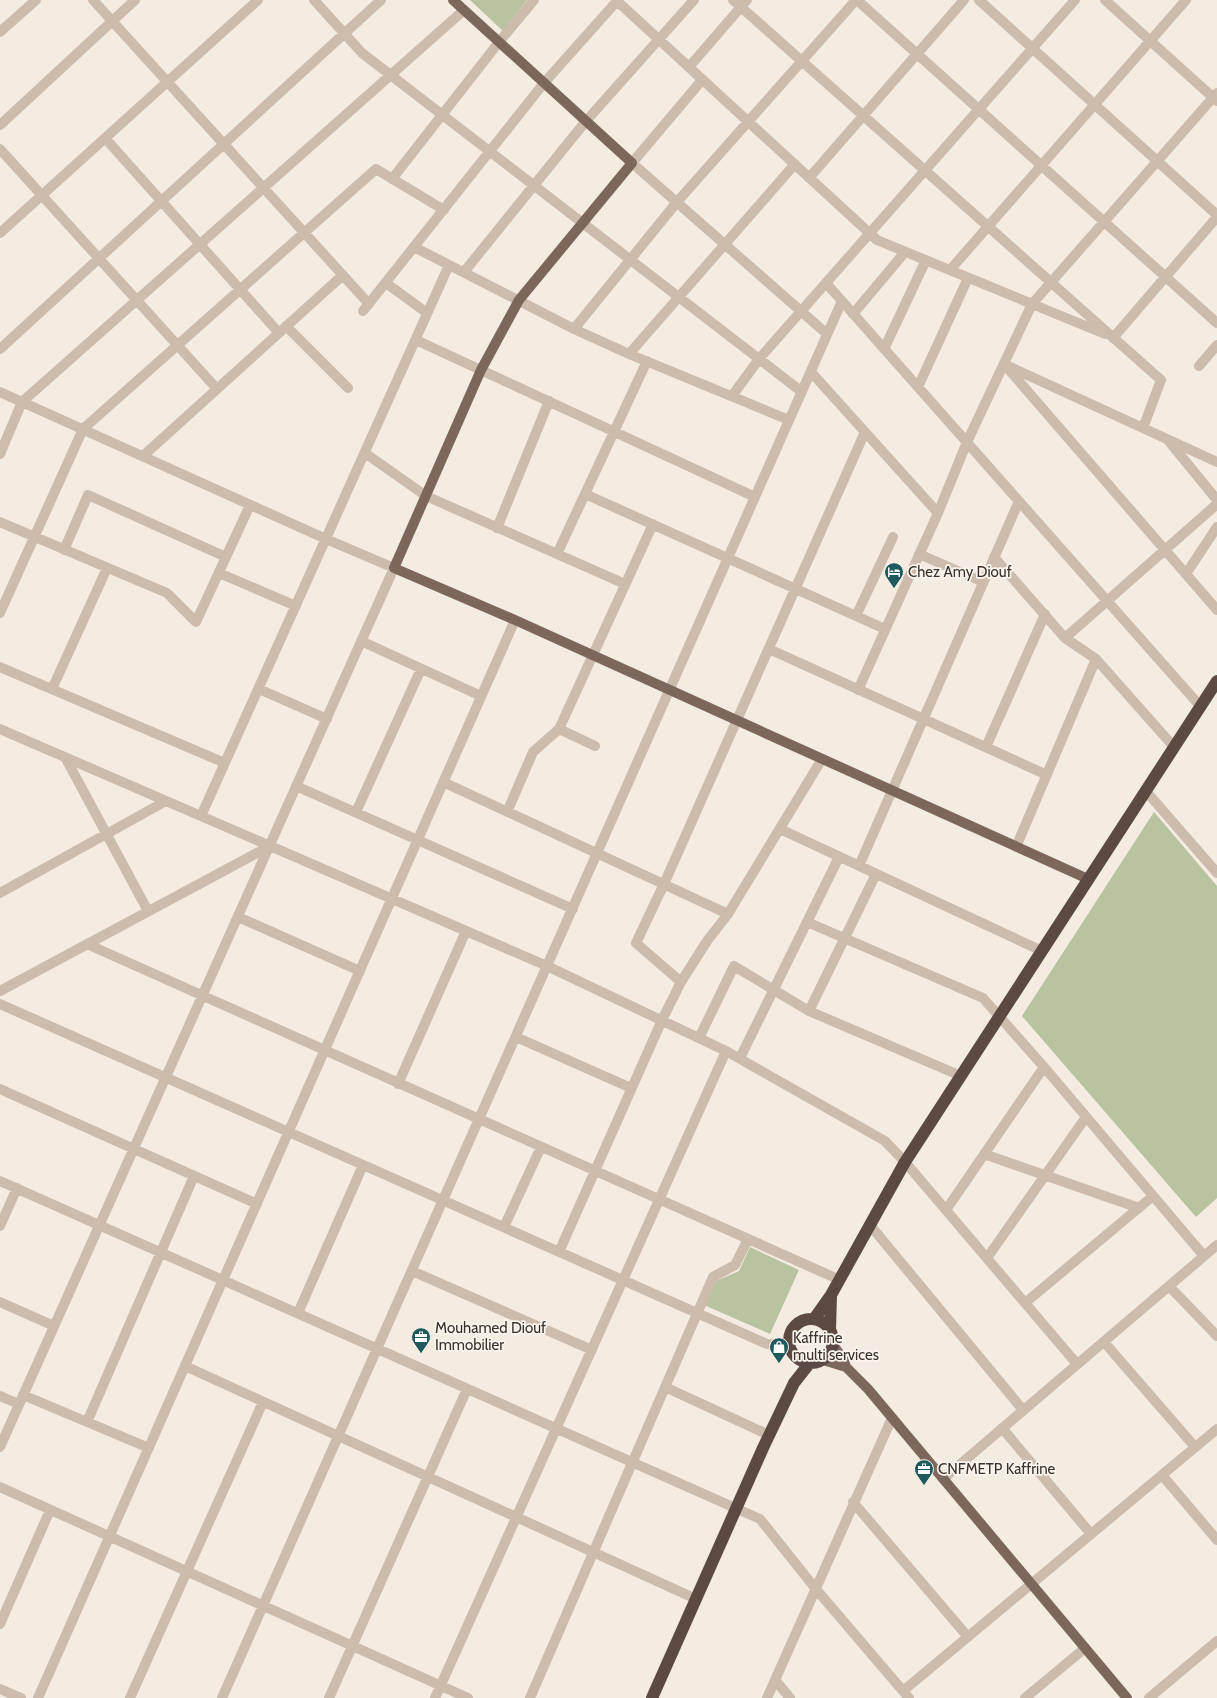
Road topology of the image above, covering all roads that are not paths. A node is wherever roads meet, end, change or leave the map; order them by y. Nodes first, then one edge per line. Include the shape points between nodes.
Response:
1 (36, 0) edge
2 (93, 0) edge
3 (135, 0) edge
4 (258, 0) edge
5 (314, 0) edge
6 (380, 0) edge
7 (452, 0) edge
8 (534, 0) edge
9 (617, 0) edge
10 (694, 0) edge
11 (856, 0) edge
12 (964, 0) edge
13 (980, 0) edge
14 (1075, 0) edge
15 (1105, 0) edge
16 (1186, 0) edge
17 (741, 2) edge
18 (464, 10) junction
19 (113, 21) junction
20 (0, 32) edge
21 (344, 34) junction
22 (659, 40) junction
23 (1151, 41) junction
24 (499, 42) junction
25 (1032, 48) junction
26 (917, 54) junction
27 (802, 61) junction
28 (689, 67) junction
29 (391, 75) junction
30 (702, 80) junction
31 (168, 82) junction
32 (544, 83) junction
33 (1216, 97) edge
34 (1095, 104) junction
35 (979, 109) junction
36 (442, 115) junction
37 (863, 116) junction
38 (586, 121) junction
39 (748, 122) junction
40 (0, 125) edge
41 (105, 138) junction
42 (224, 144) junction
43 (0, 149) edge
44 (490, 152) junction
45 (1158, 161) junction
46 (632, 163) junction
47 (795, 164) junction
48 (1042, 165) junction
49 (925, 170) junction
50 (392, 178) junction
51 (809, 178) junction
52 (534, 186) junction
53 (264, 188) junction
54 (42, 195) junction
55 (161, 201) junction
56 (677, 202) junction
57 (444, 210) junction
58 (1217, 216) edge
59 (1104, 222) junction
60 (582, 223) junction
61 (988, 227) junction
62 (304, 232) junction
63 (0, 233) edge
64 (870, 233) junction
65 (725, 244) junction
66 (200, 245) junction
67 (414, 247) junction
68 (905, 252) junction
69 (99, 258) junction
70 (630, 260) junction
71 (926, 260) junction
72 (449, 265) junction
73 (950, 270) junction
74 (464, 272) junction
75 (343, 275) junction
76 (1166, 276) junction
77 (968, 278) junction
78 (386, 283) junction
79 (826, 283) junction
80 (1051, 283) junction
81 (240, 290) junction
82 (678, 297) junction
83 (137, 300) junction
84 (519, 300) junction
85 (842, 301) junction
86 (1032, 304) junction
87 (801, 311) junction
88 (428, 313) junction
89 (853, 314) junction
90 (1217, 322) edge
91 (574, 328) junction
92 (282, 330) junction
93 (828, 334) junction
94 (1113, 338) junction
95 (416, 340) junction
96 (177, 345) junction
97 (1217, 345) edge
98 (0, 349) edge
99 (884, 349) junction
100 (628, 354) junction
101 (760, 359) junction
102 (647, 361) junction
103 (1004, 364) junction
104 (1199, 366) dead end
105 (481, 370) junction
106 (810, 372) junction
107 (918, 387) junction
108 (348, 388) dead end
109 (217, 389) junction
110 (0, 392) edge
111 (802, 392) junction
112 (732, 396) junction
113 (22, 402) junction
114 (549, 402) junction
115 (789, 420) junction
116 (1143, 428) junction
117 (83, 429) junction
118 (614, 432) junction
119 (865, 432) junction
120 (1166, 438) junction
121 (967, 442) junction
122 (365, 453) junction
123 (0, 454) edge
124 (143, 456) junction
125 (1217, 462) edge
126 (585, 494) junction
127 (426, 496) junction
128 (755, 497) junction
129 (1018, 500) junction
130 (1217, 500) edge
131 (1217, 504) edge
132 (250, 505) junction
133 (938, 513) junction
134 (0, 522) edge
135 (653, 524) junction
136 (497, 528) junction
137 (1217, 528) edge
138 (34, 537) junction
139 (893, 537) dead end
140 (326, 539) junction
141 (64, 550) junction
142 (1165, 550) junction
143 (557, 554) junction
144 (919, 554) junction
145 (994, 557) junction
146 (226, 558) junction
147 (728, 558) junction
148 (107, 568) junction
149 (394, 568) junction
150 (219, 573) junction
151 (1186, 574) junction
152 (983, 582) junction
153 (625, 584) junction
154 (796, 589) junction
155 (1107, 601) junction
156 (296, 606) junction
157 (1217, 610) edge
158 (0, 614) edge
159 (1045, 614) junction
160 (856, 616) junction
161 (515, 620) junction
162 (885, 629) junction
163 (1065, 638) junction
164 (361, 641) junction
165 (769, 649) junction
166 (592, 655) junction
167 (1096, 659) junction
168 (0, 667) edge
169 (421, 669) junction
170 (1217, 681) edge
171 (52, 689) junction
172 (259, 689) junction
173 (670, 690) junction
174 (858, 690) junction
175 (481, 696) junction
176 (1201, 707) junction
177 (327, 718) junction
178 (923, 719) junction
179 (737, 721) junction
180 (0, 729) edge
181 (559, 730) junction
182 (595, 746) dead end
183 (986, 747) junction
184 (1174, 747) junction
185 (65, 757) junction
186 (822, 759) junction
187 (225, 762) junction
188 (1047, 775) junction
189 (443, 782) junction
190 (296, 786) junction
191 (1145, 790) junction
192 (892, 791) junction
193 (166, 801) junction
194 (356, 812) junction
195 (507, 812) junction
196 (201, 816) junction
197 (780, 830) junction
198 (106, 834) junction
199 (418, 840) junction
200 (270, 846) junction
201 (1016, 847) junction
202 (597, 853) junction
203 (839, 857) junction
204 (858, 866) junction
205 (1217, 873) edge
206 (876, 874) junction
207 (1088, 879) junction
208 (664, 884) junction
209 (0, 893) edge
210 (392, 898) junction
211 (572, 909) junction
212 (148, 911) junction
213 (728, 914) junction
214 (238, 917) junction
215 (807, 922) junction
216 (466, 931) junction
217 (845, 938) junction
218 (87, 944) junction
219 (1042, 951) junction
220 (547, 966) junction
221 (360, 971) junction
222 (681, 982) junction
223 (773, 989) junction
224 (0, 991) edge
225 (202, 996) junction
226 (0, 1004) edge
227 (809, 1011) junction
228 (999, 1016) junction
229 (662, 1020) junction
230 (516, 1036) junction
231 (699, 1038) junction
232 (324, 1051) junction
233 (726, 1051) junction
234 (740, 1058) junction
235 (1044, 1067) junction
236 (961, 1076) junction
237 (166, 1077) junction
238 (398, 1084) junction
239 (631, 1088) junction
240 (0, 1089) edge
241 (1086, 1116) junction
242 (479, 1120) junction
243 (289, 1132) junction
244 (541, 1147) junction
245 (134, 1149) junction
246 (984, 1154) junction
247 (905, 1162) junction
248 (363, 1165) junction
249 (595, 1171) junction
250 (1045, 1175) junction
251 (194, 1176) junction
252 (0, 1180) edge
253 (17, 1188) junction
254 (1153, 1196) junction
255 (443, 1200) junction
256 (659, 1200) junction
257 (257, 1204) junction
258 (1140, 1208) junction
259 (946, 1210) junction
260 (100, 1225) junction
261 (870, 1225) junction
262 (0, 1226) edge
263 (504, 1227) junction
264 (748, 1239) junction
265 (1217, 1245) edge
266 (161, 1252) junction
267 (559, 1252) junction
268 (1204, 1256) junction
269 (987, 1258) junction
270 (412, 1271) junction
271 (223, 1280) junction
272 (623, 1280) junction
273 (840, 1280) junction
274 (1169, 1286) junction
275 (831, 1295) junction
276 (0, 1302) edge
277 (1025, 1303) junction
278 (298, 1313) junction
279 (697, 1313) junction
280 (814, 1319) junction
281 (54, 1326) junction
282 (830, 1330) junction
283 (1217, 1336) edge
284 (1104, 1342) junction
285 (833, 1345) junction
286 (789, 1346) junction
287 (377, 1349) junction
288 (592, 1350) junction
289 (796, 1358) junction
290 (823, 1360) junction
291 (809, 1364) junction
292 (1077, 1364) junction
293 (185, 1366) junction
294 (846, 1367) junction
295 (794, 1384) junction
296 (665, 1387) junction
297 (468, 1389) junction
298 (0, 1396) edge
299 (21, 1399) junction
300 (263, 1402) junction
301 (1023, 1410) junction
302 (892, 1418) junction
303 (88, 1422) junction
304 (556, 1428) junction
305 (1002, 1428) junction
306 (1217, 1429) edge
307 (769, 1435) junction
308 (339, 1436) junction
309 (0, 1447) edge
310 (1195, 1447) junction
311 (149, 1448) junction
312 (633, 1462) junction
313 (1162, 1475) junction
314 (428, 1477) junction
315 (943, 1479) junction
316 (0, 1487) edge
317 (853, 1502) junction
318 (736, 1508) junction
319 (50, 1510) junction
320 (516, 1517) junction
321 (1092, 1534) junction
322 (110, 1537) junction
323 (1217, 1540) edge
324 (594, 1552) junction
325 (187, 1572) junction
326 (1031, 1584) junction
327 (815, 1588) junction
328 (696, 1599) junction
329 (263, 1606) junction
330 (0, 1624) edge
331 (968, 1637) junction
332 (1217, 1641) edge
333 (352, 1646) junction
334 (1085, 1648) junction
335 (775, 1680) junction
336 (440, 1686) junction
337 (0, 1689) edge
338 (906, 1695) edge
339 (332, 1697) edge
340 (21, 1698) edge
341 (38, 1698) edge
342 (130, 1698) edge
343 (222, 1698) edge
344 (435, 1698) edge
345 (468, 1698) edge
346 (530, 1698) edge
347 (652, 1698) edge
348 (767, 1698) edge
349 (790, 1698) edge
350 (1026, 1698) edge
351 (1127, 1698) edge
352 (1149, 1698) edge

1 - 20 street
2 - 19 street
3 - 19 street
4 - 31 street
5 - 21 street
6 - 21 street
7 - 18 main road
8 - 24 street
9 - 22 street
9 - 32 street
10 - 22 street
11 - 26 street
11 - 27 street
12 - 26 street
13 - 25 street
14 - 25 street
15 - 23 street
16 - 23 street
17 - 27 street
17 - 28 street
18 - 24 main road
18 - 29 street
19 - 31 street
19 - 40 street
21 - 29 street via 362,53
21 - 42 street
22 - 28 street
22 - 38 street
23 - 33 street
23 - 34 street
24 - 32 main road
24 - 36 street
25 - 34 street
25 - 35 street
26 - 35 street
26 - 37 street
27 - 37 street
27 - 39 street
28 - 30 street
29 - 36 street
29 - 53 street
30 - 39 street
30 - 46 street
31 - 41 street
31 - 42 street
32 - 38 main road
32 - 44 street
33 - 45 street
34 - 45 street
34 - 48 street
35 - 48 street
35 - 49 street
36 - 44 street
36 - 50 street
37 - 49 street
37 - 51 street
38 - 46 main road
38 - 52 street
39 - 47 street
39 - 56 street
41 - 54 street
41 - 55 street
42 - 53 street
42 - 55 street
43 - 54 street
44 - 52 street
44 - 57 street
45 - 58 street
45 - 59 street
46 - 56 street
46 - 60 main road
47 - 51 street
47 - 65 street
48 - 59 street
48 - 61 street
49 - 61 street
49 - 64 street
50 - 57 street
50 - 62 street via 376,169
51 - 64 street
52 - 60 street
52 - 74 street
53 - 62 street
53 - 66 street
54 - 63 street
54 - 69 street
55 - 66 street
55 - 69 street
56 - 65 street
56 - 70 street
57 - 67 street
58 - 76 street
59 - 76 street
59 - 80 street
60 - 70 street
60 - 84 main road
61 - 73 street
61 - 80 street
62 - 75 street
62 - 81 street
64 - 68 street via 877,240
64 - 79 street
65 - 82 street
65 - 87 street
66 - 81 street
66 - 83 street
67 - 72 street
67 - 78 street
68 - 71 street
68 - 89 street
69 - 83 street
69 - 98 street
70 - 82 street
70 - 91 street
71 - 73 street
71 - 99 street
72 - 74 street
72 - 88 street
73 - 77 street
74 - 84 street
75 - 78 street via 366,307
75 - 92 street
76 - 90 street
76 - 94 street
77 - 86 street
77 - 107 street
78 - 88 street
79 - 85 street
79 - 87 street
80 - 86 street
80 - 94 street
81 - 92 street
81 - 96 street
82 - 100 street
82 - 101 street
83 - 96 street
83 - 113 street
84 - 91 street
84 - 105 main road
85 - 89 street
85 - 93 street
86 - 94 street
86 - 103 street
87 - 93 street
87 - 101 street
88 - 95 street
89 - 99 street
91 - 100 street
92 - 108 street
92 - 109 street
93 - 106 street
94 - 116 street via 1162,380
95 - 105 street
95 - 122 street
96 - 109 street
96 - 117 street
97 - 104 street
99 - 107 street
100 - 102 street
101 - 111 street
101 - 112 street
102 - 112 street
102 - 118 street
103 - 116 street
103 - 121 street
103 - 142 street
105 - 114 street
105 - 127 main road
106 - 111 street
106 - 119 street
107 - 121 street
109 - 124 street
110 - 113 street
111 - 115 street
112 - 115 street
113 - 117 street
113 - 123 street
114 - 118 street
114 - 136 street
115 - 128 street
116 - 120 street
117 - 124 street
117 - 138 street
118 - 126 street
118 - 128 street
119 - 133 street
119 - 154 street
120 - 125 street
120 - 130 street
121 - 129 street
121 - 133 street
122 - 127 street
122 - 140 street
124 - 132 street
126 - 135 street
126 - 143 street
127 - 136 street
127 - 149 main road
128 - 147 street
129 - 145 street
129 - 155 street
131 - 142 street
132 - 140 street
132 - 146 street
133 - 144 street
134 - 138 street
135 - 147 street
135 - 153 street
136 - 143 street
137 - 151 street
138 - 141 street
138 - 158 street
139 - 160 street
140 - 149 street
140 - 156 street
141 - 146 street via 88,495
141 - 148 street
142 - 151 street
142 - 155 street
143 - 153 street
144 - 152 street
144 - 162 street
145 - 152 street
145 - 159 street
146 - 150 street
147 - 154 street
147 - 173 street
148 - 150 street via 167,594 196,622
148 - 171 street
149 - 161 main road
149 - 164 street
150 - 156 street
151 - 157 street
152 - 178 street
153 - 166 street
154 - 160 street
154 - 165 street
155 - 163 street
155 - 176 street
156 - 172 street
159 - 163 street
159 - 183 street
160 - 162 street
161 - 166 main road
161 - 175 street
162 - 174 street
163 - 167 street
164 - 169 street
164 - 177 street
165 - 174 street
165 - 179 street
166 - 173 main road
166 - 181 street
167 - 184 street
167 - 188 street
168 - 171 street
169 - 175 street
169 - 194 street
170 - 176 highway
171 - 187 street
172 - 177 street
172 - 187 street
173 - 179 main road
173 - 202 street
174 - 178 street
175 - 189 street
176 - 184 highway
177 - 190 street
178 - 183 street
178 - 192 street
179 - 186 main road
179 - 208 street
180 - 185 street
181 - 182 street
181 - 195 street via 533,752
183 - 188 street
184 - 191 highway
185 - 193 street
185 - 198 street
186 - 192 main road
186 - 197 street
187 - 196 street
188 - 201 street
189 - 195 street
189 - 199 street
190 - 194 street
190 - 200 street
191 - 205 street
191 - 207 highway
192 - 201 main road
192 - 204 street
193 - 196 street
193 - 198 street
194 - 199 street
195 - 202 street
196 - 200 street
197 - 203 street
197 - 213 street
198 - 209 street
198 - 212 street
199 - 210 street
199 - 211 street
200 - 210 street
200 - 212 street
200 - 214 street
201 - 207 main road
202 - 208 street
202 - 211 street
203 - 204 street
203 - 215 street
204 - 206 street
206 - 217 street
206 - 219 street
207 - 219 highway
208 - 213 street
208 - 222 street via 636,943
210 - 216 street
210 - 221 street
211 - 220 street
212 - 218 street
213 - 222 street
214 - 221 street
214 - 225 street
215 - 217 street
215 - 223 street
216 - 220 street
216 - 238 street
217 - 227 street
217 - 228 street via 983,998
218 - 224 street
218 - 225 street
219 - 228 highway
220 - 229 street
220 - 230 street
221 - 232 street
222 - 229 street
223 - 227 street
223 - 231 street via 734,966
223 - 234 street
225 - 232 street
225 - 237 street
226 - 237 street
227 - 236 street
228 - 235 street
228 - 236 highway
229 - 231 street
229 - 239 street
230 - 239 street
230 - 242 street
231 - 233 street
232 - 238 street
232 - 243 street
233 - 234 street
233 - 256 street
234 - 247 street via 885,1141
235 - 241 street
235 - 246 street
236 - 247 highway
237 - 243 street
237 - 245 street
238 - 242 street
239 - 249 street
240 - 245 street
241 - 250 street
241 - 254 street
242 - 244 street
242 - 255 street
243 - 248 street
243 - 257 street
244 - 249 street
244 - 263 street
245 - 251 street
245 - 260 street
246 - 250 street
246 - 259 street
247 - 259 street
247 - 261 highway
248 - 255 street
248 - 278 street
249 - 256 street
249 - 267 street
250 - 258 street
250 - 269 street
251 - 257 street
251 - 266 street
252 - 253 street
253 - 260 street
253 - 262 street
254 - 258 street
254 - 268 street
255 - 263 street
255 - 270 street
256 - 264 street
256 - 272 street
257 - 271 street
258 - 277 street
259 - 269 street
260 - 266 street
260 - 281 street
261 - 273 highway
261 - 301 street
263 - 267 street
264 - 273 street
264 - 279 street via 735,1266 713,1277
265 - 268 street
266 - 271 street
266 - 303 street
267 - 272 street
268 - 274 street
269 - 277 street
270 - 287 street
270 - 288 street
271 - 278 street
271 - 293 street
272 - 279 street
272 - 288 street
273 - 275 highway
274 - 283 street
274 - 284 street
275 - 280 highway
275 - 282 highway
276 - 281 street
277 - 292 street
278 - 287 street
279 - 286 street via 767,1344
279 - 296 street
280 - 282 highway
280 - 286 highway via 795,1326 789,1339
281 - 299 street
282 - 285 highway
284 - 292 street
284 - 310 street
285 - 290 highway
285 - 294 main road
286 - 289 highway
287 - 297 street
287 - 308 street
288 - 304 street
289 - 291 highway
289 - 295 highway
290 - 291 highway
290 - 294 main road
291 - 295 highway
292 - 301 street
293 - 300 street
293 - 311 street
294 - 302 main road
295 - 307 highway
296 - 307 street
296 - 312 street
297 - 304 street
297 - 314 street
298 - 299 street
299 - 303 street
299 - 309 street
300 - 308 street
300 - 325 street
301 - 305 street
302 - 315 main road
302 - 317 street
303 - 311 street
304 - 312 street
304 - 320 street
305 - 315 street
305 - 321 street
306 - 310 street
307 - 318 highway
308 - 314 street
308 - 329 street
310 - 313 street
311 - 322 street
312 - 318 street
312 - 324 street
313 - 321 street
313 - 323 street
314 - 320 street
314 - 333 street
315 - 326 main road
316 - 319 street
317 - 327 street
317 - 331 street
318 - 327 street via 760,1519
318 - 328 highway
319 - 322 street
319 - 330 street
320 - 324 street
320 - 336 street
321 - 326 street
322 - 325 street
322 - 341 street
324 - 328 street
324 - 346 street
325 - 329 street
325 - 342 street
326 - 331 street
326 - 334 main road
327 - 335 street
327 - 338 street
328 - 347 highway
329 - 333 street
329 - 343 street
331 - 338 street
332 - 352 street
333 - 336 street
333 - 339 street
334 - 350 street
334 - 351 main road
335 - 348 street
335 - 349 street
336 - 344 street
336 - 345 street
337 - 340 street

